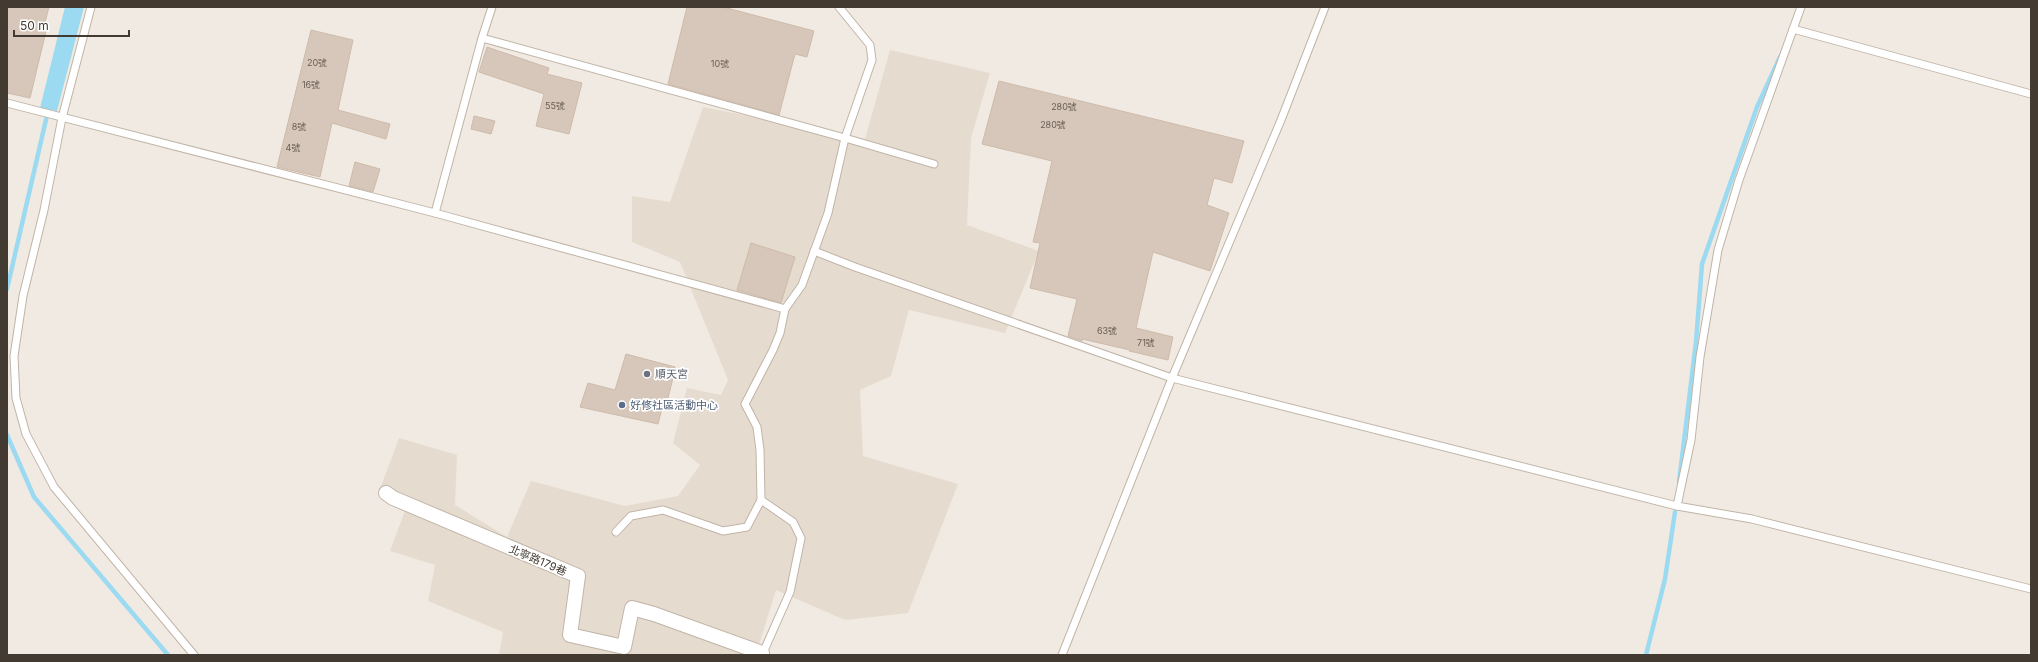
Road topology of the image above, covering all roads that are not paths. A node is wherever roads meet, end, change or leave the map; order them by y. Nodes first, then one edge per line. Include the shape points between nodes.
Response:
1 (92, 7) edge
2 (492, 7) edge
3 (839, 7) edge
4 (1325, 7) edge
5 (1801, 7) edge
6 (1792, 29) junction
7 (482, 38) junction
8 (2031, 94) edge
9 (7, 103) edge
10 (62, 118) junction
11 (845, 138) junction
12 (934, 164) dead end
13 (435, 213) junction
14 (814, 251) junction
15 (785, 309) junction
16 (1172, 378) junction
17 (386, 493) dead end
18 (761, 500) junction
19 (1677, 506) junction
20 (616, 532) dead end
21 (2031, 589) edge
22 (762, 654) edge
23 (194, 655) edge
24 (1062, 655) edge

1 - 10 lane
2 - 7 lane
3 - 11 lane via 870,45 872,60
4 - 16 lane
5 - 6 lane
6 - 8 lane
6 - 19 lane via 1739,180 1718,250 1700,357 1690,440
7 - 11 lane
7 - 13 lane
9 - 10 lane
10 - 13 lane
10 - 23 lane via 44,210 23,296 14,356 16,398 26,434 54,487
11 - 12 lane
11 - 14 lane via 828,213
13 - 15 lane
14 - 15 lane via 802,285
14 - 16 lane
15 - 18 lane via 773,350 745,404 757,427
16 - 19 lane
16 - 24 lane
17 - 22 street, 北寧路179巷 via 578,576 570,635 624,646 632,608
18 - 20 lane via 747,527 723,531 662,510 631,516
18 - 22 lane via 793,522 801,538 790,592
19 - 21 lane via 1752,519

